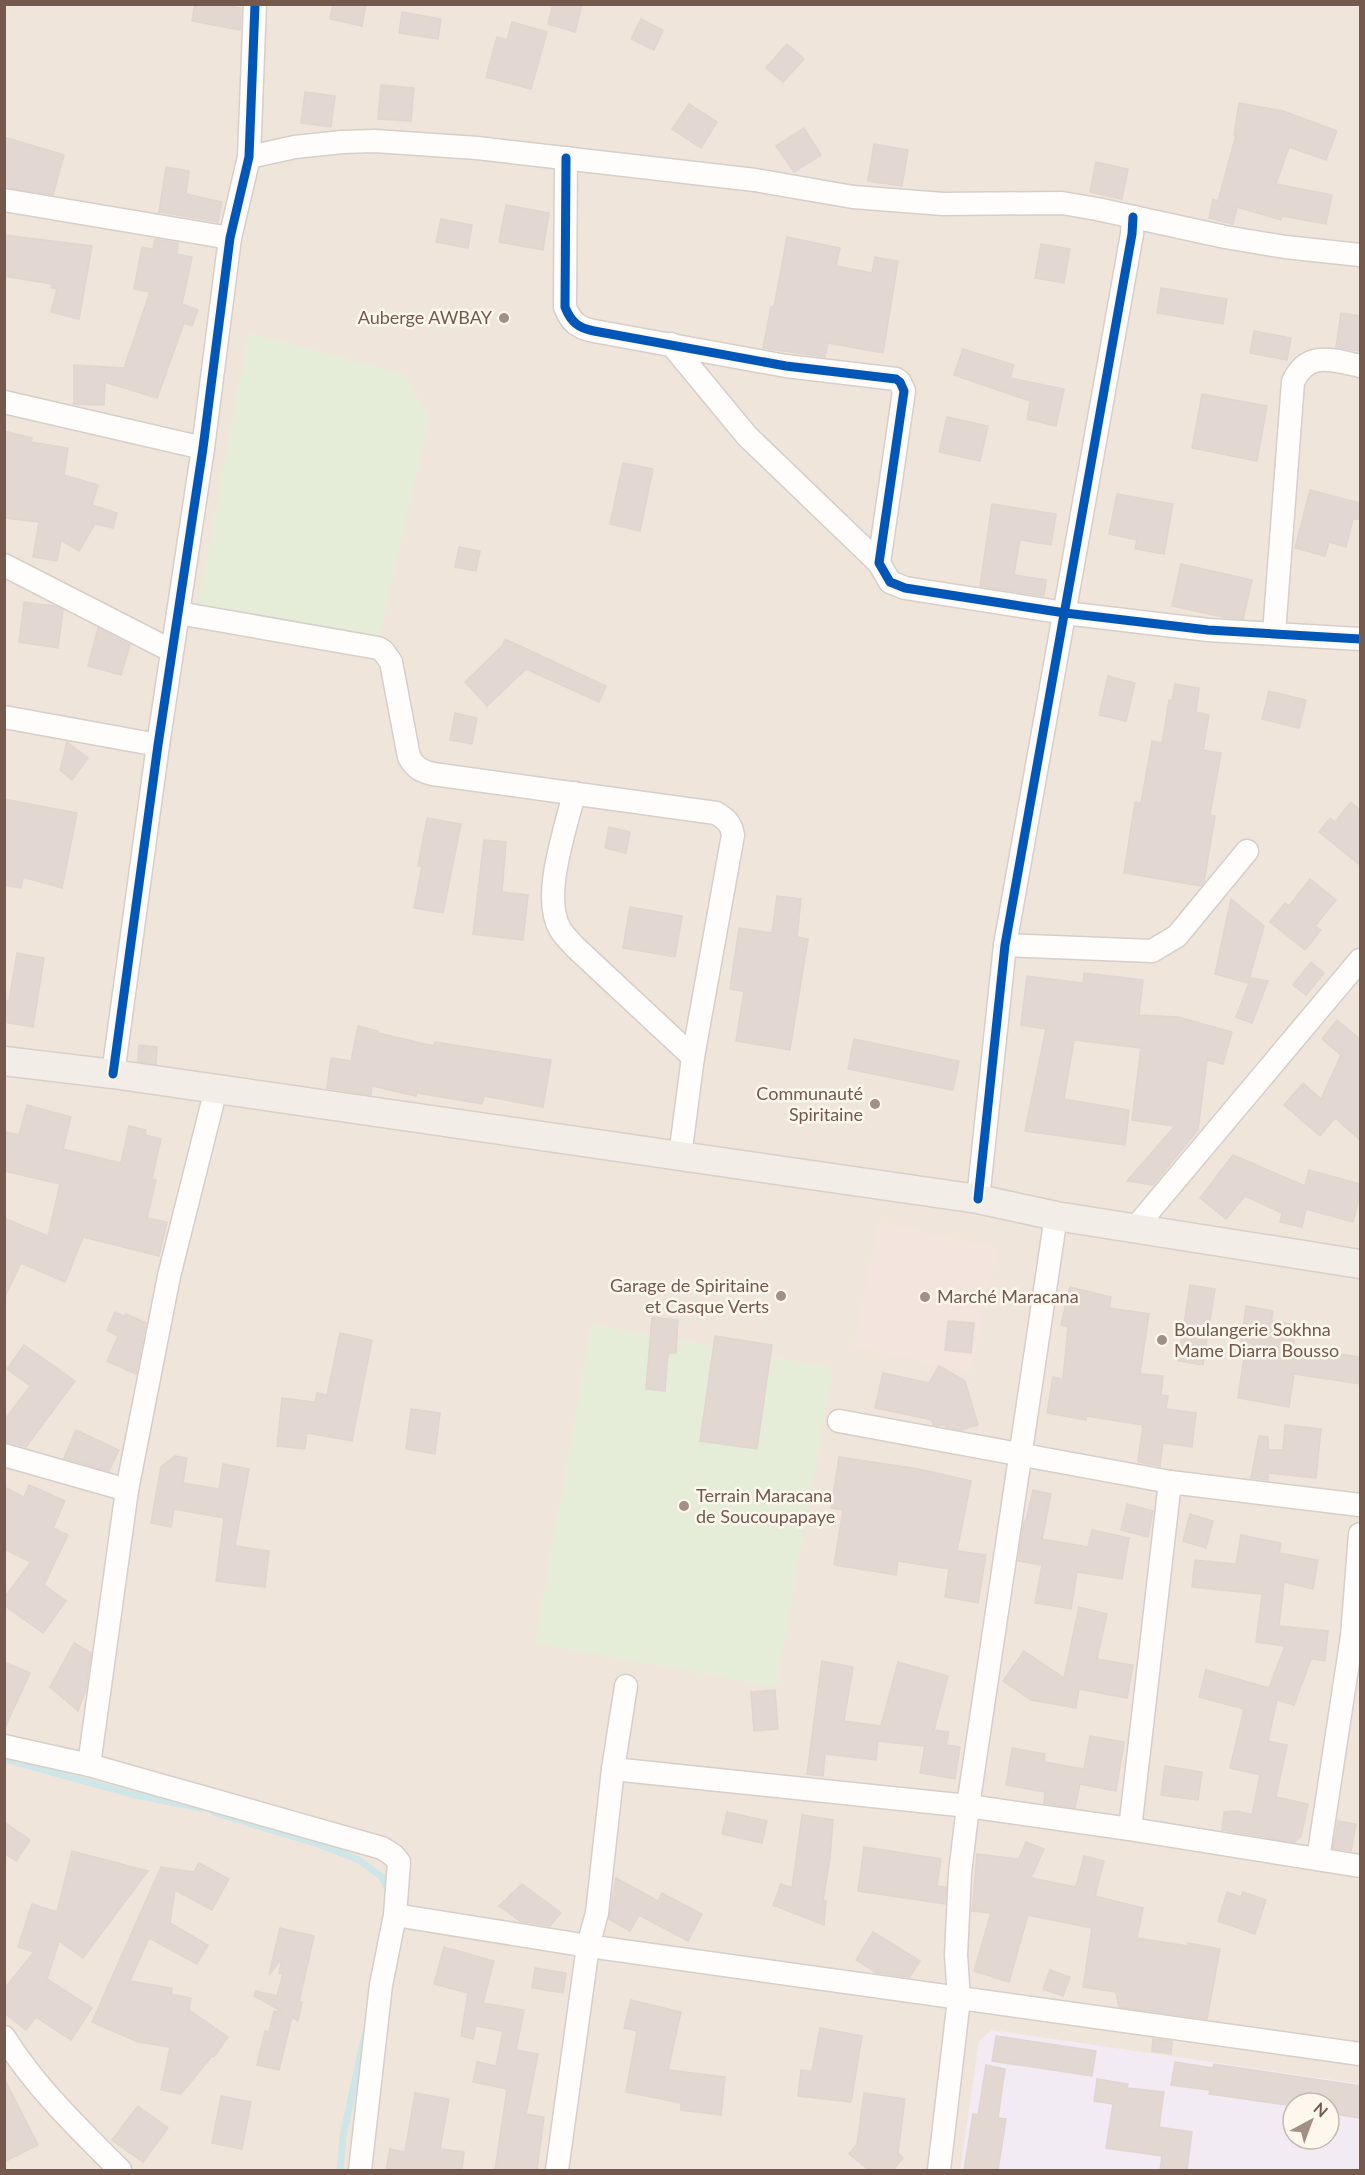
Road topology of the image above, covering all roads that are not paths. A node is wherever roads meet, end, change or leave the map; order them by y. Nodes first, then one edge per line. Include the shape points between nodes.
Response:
1 (255, 4) edge
2 (249, 157) junction
3 (566, 158) junction
4 (4, 200) edge
5 (1133, 218) junction
6 (230, 238) junction
7 (1360, 255) edge
8 (671, 344) junction
9 (1360, 366) edge
10 (4, 402) edge
11 (203, 448) junction
12 (879, 563) junction
13 (4, 565) edge
14 (178, 613) junction
15 (1065, 614) junction
16 (1274, 633) junction
17 (1360, 639) edge
18 (172, 651) junction
19 (4, 717) edge
20 (158, 746) junction
21 (574, 794) junction
22 (1247, 851) dead end
23 (1005, 945) junction
24 (1360, 960) edge
25 (1352, 982) edge
26 (693, 1057) junction
27 (4, 1061) edge
28 (113, 1074) junction
29 (216, 1089) junction
30 (680, 1156) junction
31 (978, 1199) junction
32 (1056, 1216) junction
33 (1135, 1228) junction
34 (1360, 1264) edge
35 (839, 1421) dead end
36 (1020, 1454) junction
37 (4, 1455) edge
38 (1170, 1482) junction
39 (127, 1490) junction
40 (1360, 1505) edge
41 (1360, 1534) edge
42 (1356, 1637) edge
43 (627, 1686) dead end
44 (4, 1746) edge
45 (89, 1765) junction
46 (613, 1769) junction
47 (968, 1806) junction
48 (1130, 1829) junction
49 (1318, 1859) junction
50 (1360, 1866) edge
51 (395, 1915) junction
52 (588, 1946) junction
53 (959, 1999) junction
54 (4, 2037) edge
55 (1360, 2054) edge
56 (120, 2170) edge
57 (360, 2170) edge
58 (557, 2170) edge
59 (939, 2170) edge

1 - 2 street
2 - 3 street via 342,141 375,141
2 - 6 street
3 - 5 street via 755,180 853,197 943,204 1062,203
3 - 8 street via 568,315 582,328
4 - 6 street
5 - 7 street via 1235,239
5 - 15 street
6 - 11 street
8 - 12 street via 747,436
8 - 12 street via 900,382 904,392
9 - 16 street via 1327,359 1310,362 1298,370 1293,382
10 - 11 street
11 - 14 street
12 - 15 street via 890,582 905,588
13 - 18 street
14 - 18 street
14 - 21 street via 378,648 391,662 409,758 421,771
15 - 16 street
15 - 23 street
16 - 17 street
18 - 20 street
19 - 20 street
20 - 28 street
21 - 26 street via 552,886 559,927 574,947
21 - 26 street via 716,813 732,826
22 - 23 street via 1177,936 1152,951
23 - 31 street
24 - 25 street
25 - 33 street
26 - 30 street
27 - 28 main road
28 - 29 main road
29 - 30 main road
29 - 39 street via 169,1276
30 - 31 main road
31 - 32 main road
32 - 33 main road
32 - 36 street
33 - 34 main road
35 - 36 street
36 - 38 street
36 - 47 street
37 - 39 street
38 - 40 street
38 - 48 street
39 - 45 street
41 - 42 street
42 - 49 street
43 - 46 street
44 - 45 street
45 - 51 street via 382,1848 399,1862
46 - 47 street
46 - 52 street via 597,1913
47 - 48 street
47 - 53 street via 956,1954
48 - 49 street
49 - 50 street
51 - 52 street
51 - 57 street via 381,1985
52 - 53 street
52 - 58 street
53 - 55 street
53 - 59 street
54 - 56 street via 46,2095

